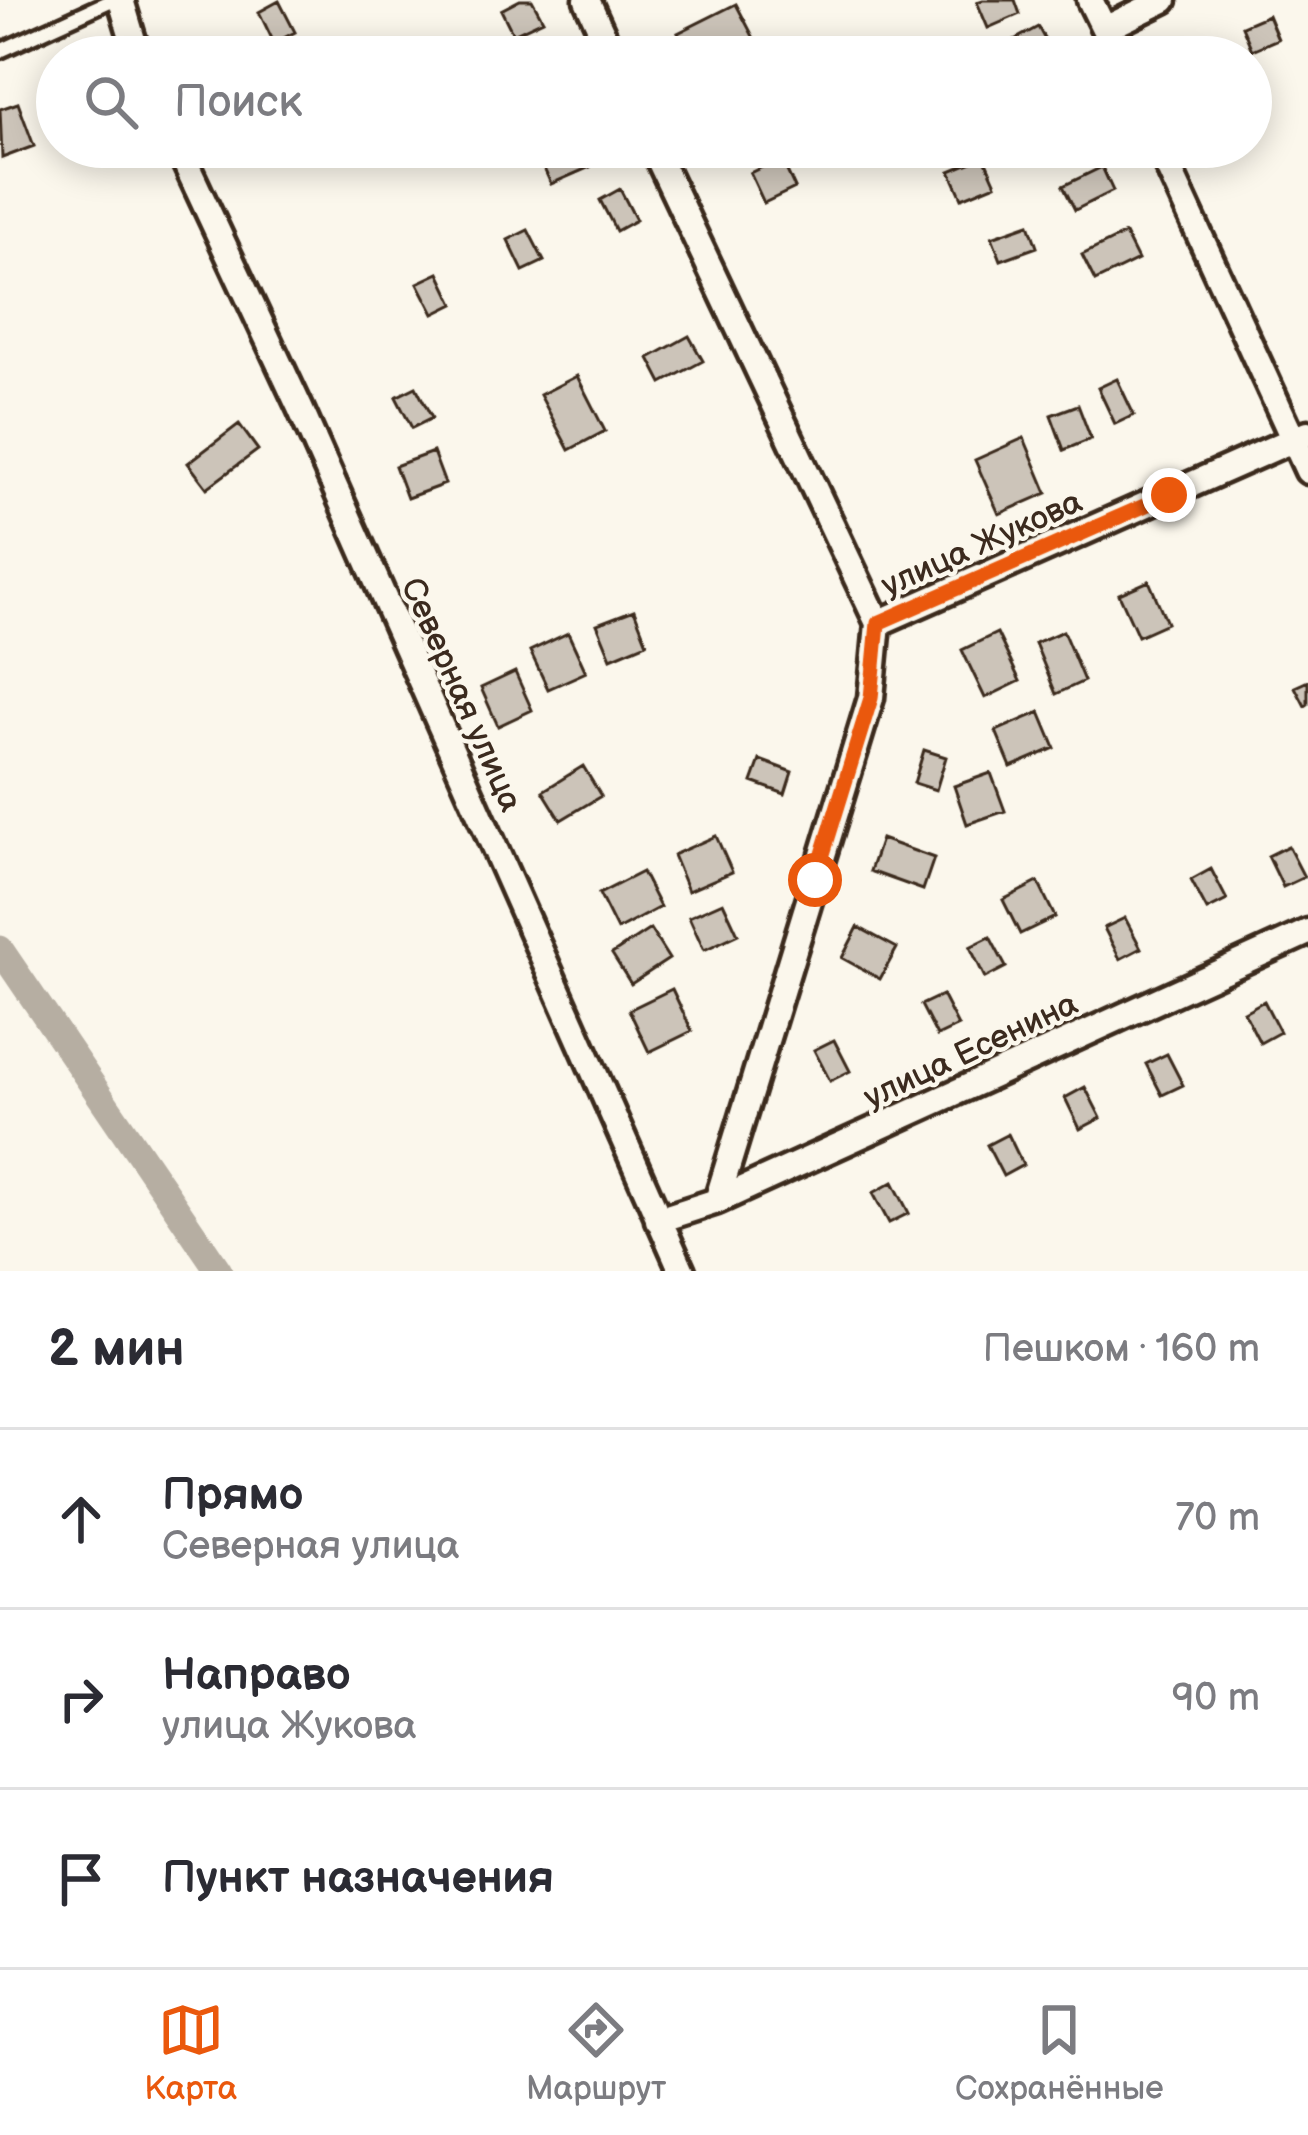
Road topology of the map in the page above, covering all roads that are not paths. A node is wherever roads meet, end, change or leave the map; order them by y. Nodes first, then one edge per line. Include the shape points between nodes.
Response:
1 (112, 0) edge
2 (121, 0) edge
3 (587, 0) edge
4 (1090, 0) edge
5 (1165, 0) edge
6 (1105, 29) junction
7 (131, 36) edge
8 (603, 36) edge
9 (1108, 36) edge
10 (0, 51) edge
11 (188, 168) edge
12 (663, 168) edge
13 (1169, 168) edge
14 (1301, 437) edge
15 (1308, 471) edge
16 (878, 623) junction
17 (1308, 932) edge
18 (718, 1201) junction
19 (658, 1220) junction
20 (682, 1271) edge

1 - 10 lane
2 - 7 street
3 - 8 street
4 - 6 street
5 - 6 street
6 - 9 street
11 - 19 street, Северная улица
12 - 16 street
13 - 14 street
14 - 15 street
14 - 16 street, улица Жукова
16 - 18 street via 871,698
17 - 18 street, улица Есенина
18 - 19 street, улица Есенина
19 - 20 street, Северная улица

